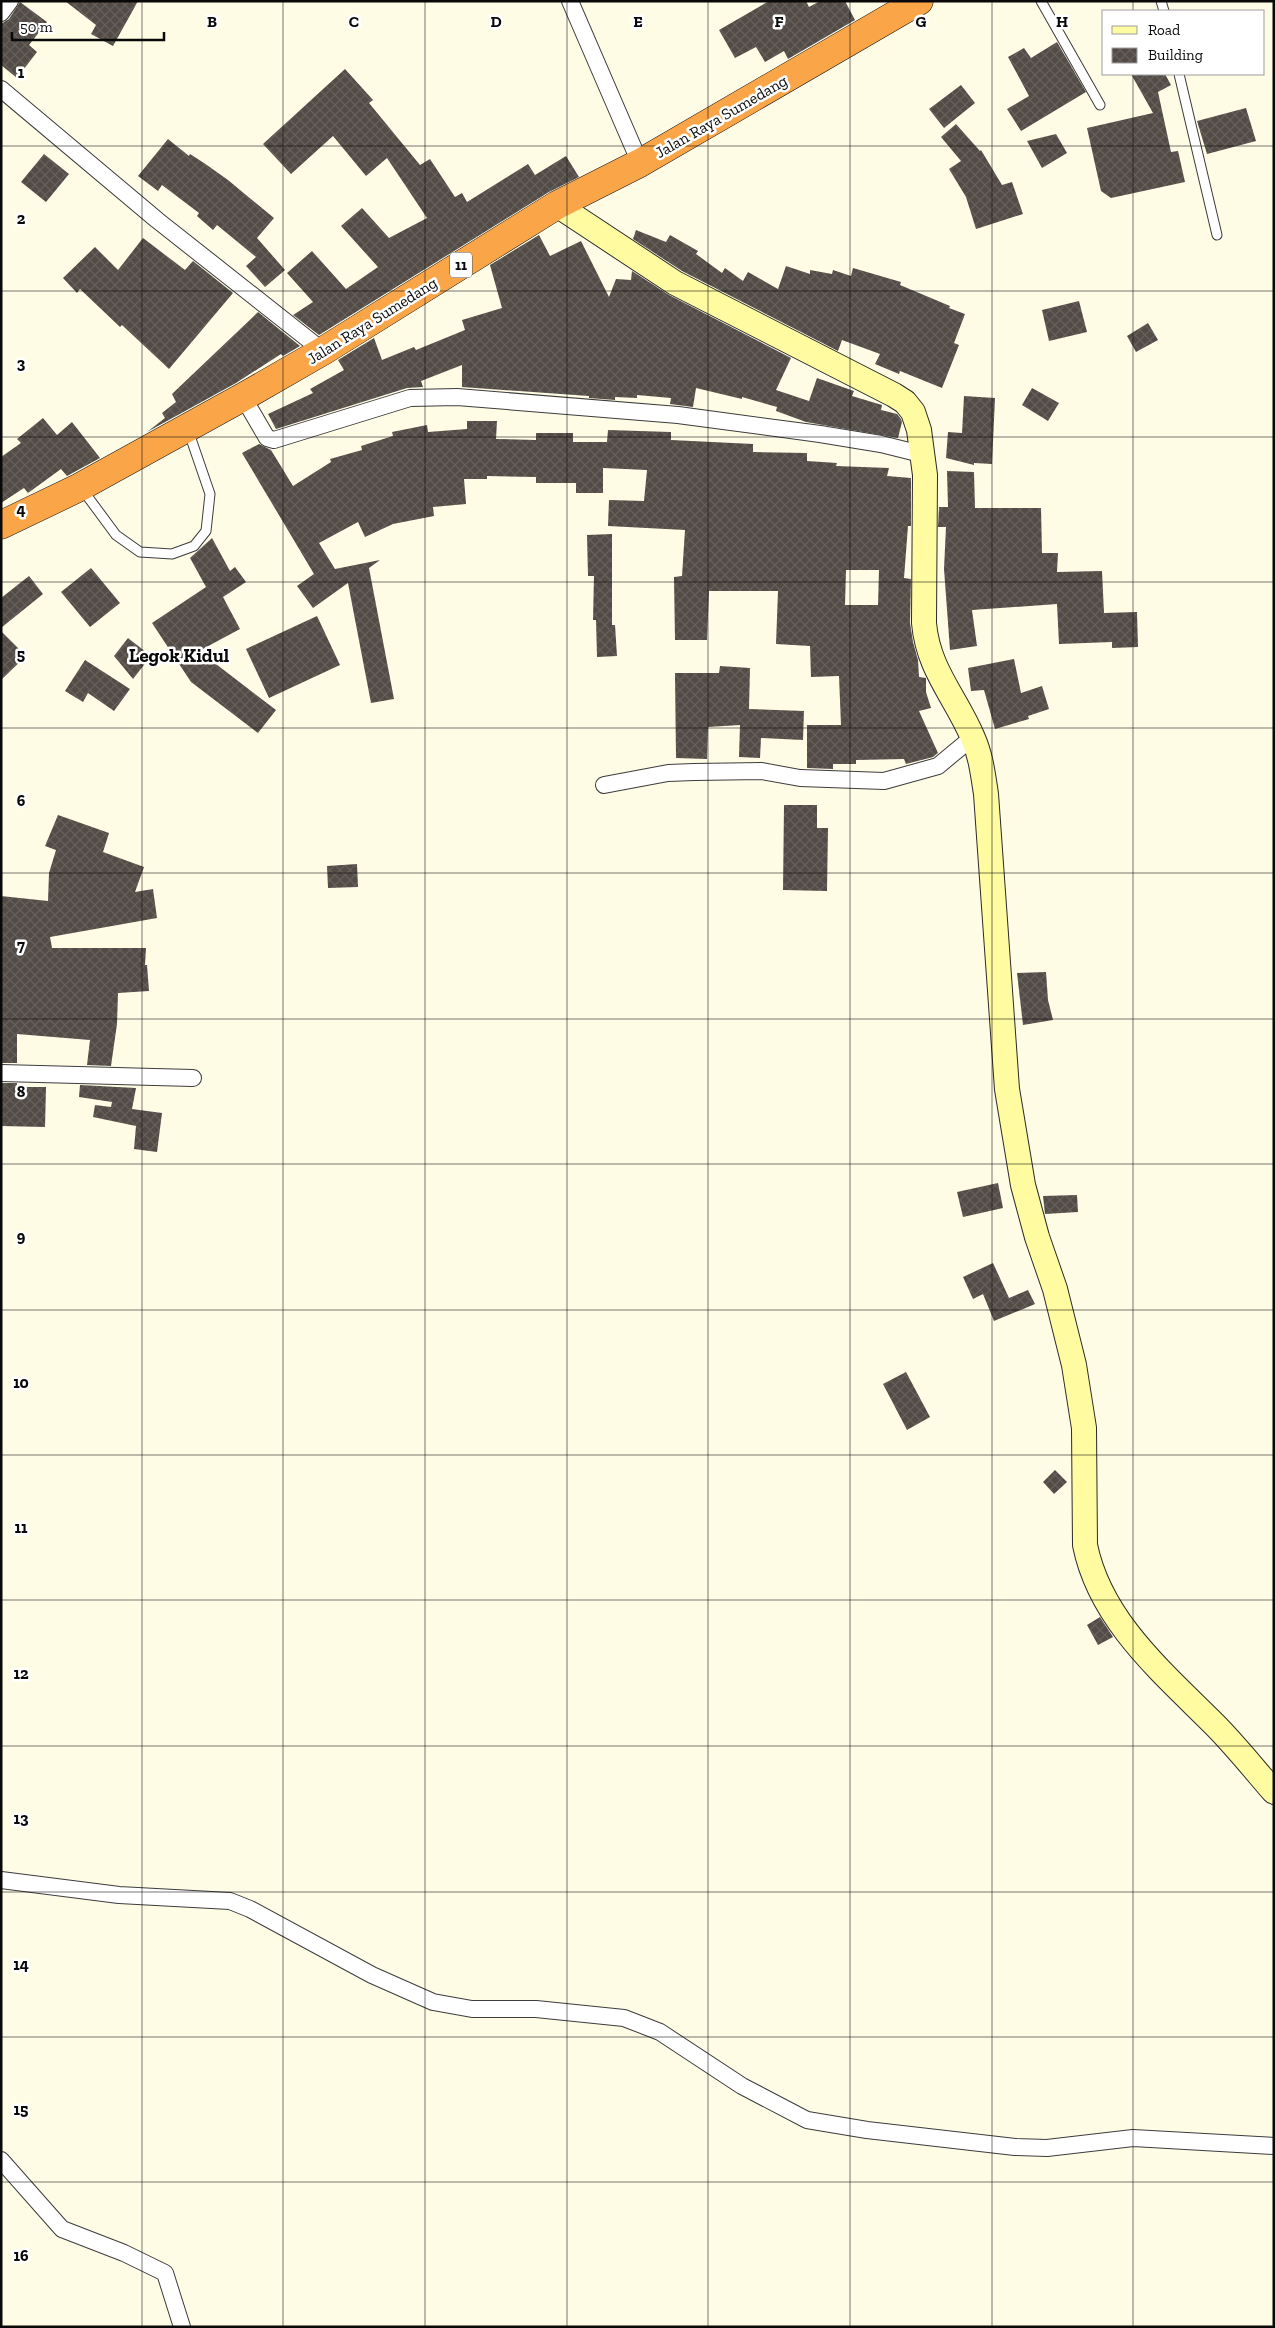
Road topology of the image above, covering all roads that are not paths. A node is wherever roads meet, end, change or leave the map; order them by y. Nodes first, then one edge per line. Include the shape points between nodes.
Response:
1 (10, 1) edge
2 (570, 1) edge
3 (919, 1) edge
4 (1041, 1) edge
5 (1, 13) edge
6 (1179, 75) edge
7 (1, 89) edge
8 (1100, 105) dead end
9 (640, 163) junction
10 (557, 205) junction
11 (1217, 236) dead end
12 (322, 351) junction
13 (243, 397) junction
14 (188, 428) junction
15 (921, 454) junction
16 (80, 487) junction
17 (1, 525) edge
18 (973, 738) junction
19 (604, 785) dead end
20 (1, 1073) edge
21 (193, 1078) dead end
22 (1274, 1792) edge
23 (1, 1880) edge
24 (1274, 2146) edge
25 (1, 2160) edge
26 (182, 2327) edge

1 - 5 street
2 - 9 street
3 - 9 highway, Jalan Raya Sumedang / 11
4 - 8 lane
6 - 11 lane
7 - 12 street via 157,220
9 - 10 highway, Jalan Raya Sumedang / 11
10 - 12 highway, Jalan Raya Sumedang / 11
10 - 15 street via 675,283 906,402 919,430
12 - 13 highway, Jalan Raya Sumedang / 11
13 - 14 highway, Jalan Raya Sumedang / 11
13 - 15 street via 267,438 274,440 410,398 457,397 678,415 820,434
14 - 16 highway, Jalan Raya Sumedang / 11
14 - 16 lane via 210,494 206,531 194,546 172,554 140,552 116,535
15 - 18 street via 925,475 926,644 938,677
16 - 17 highway, Jalan Raya Sumedang / 11
18 - 19 street via 938,766 884,781 800,778 762,771 668,773
18 - 22 street via 986,794 1008,1089 1023,1185 1056,1289 1074,1365 1084,1428 1085,1545 1088,1561 1103,1594 1147,1659 1215,1725
20 - 21 street
23 - 24 street via 119,1895 230,1901 250,1908 372,1975 433,2002 472,2009 536,2009 624,2018 660,2032 742,2086 807,2120 867,2130 1047,2148 1133,2138
25 - 26 street via 62,2229 165,2273

